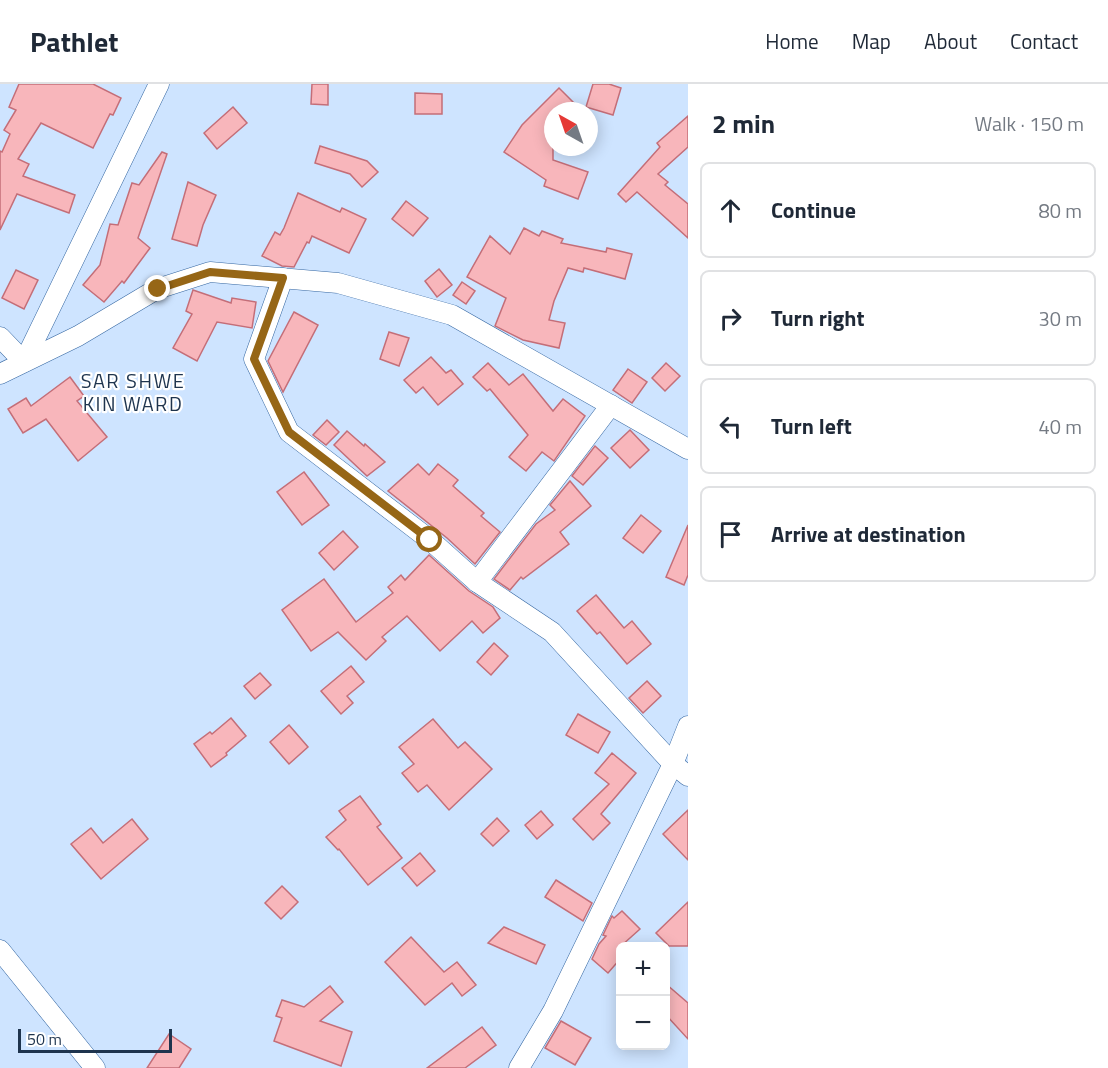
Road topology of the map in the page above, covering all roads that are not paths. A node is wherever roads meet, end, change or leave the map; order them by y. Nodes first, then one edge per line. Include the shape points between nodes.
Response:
1 (159, 84) edge
2 (283, 278) junction
3 (0, 337) edge
4 (24, 362) junction
5 (0, 374) edge
6 (611, 405) junction
7 (688, 449) edge
8 (477, 582) junction
9 (688, 726) edge
10 (680, 770) edge
11 (0, 950) edge
12 (94, 1068) edge
13 (519, 1068) edge

1 - 4 street
2 - 4 street via 210,272 200,275 158,289 78,336
2 - 6 street via 338,283 452,315
2 - 8 street via 254,359 289,432 430,540
3 - 4 street
4 - 5 street
6 - 7 street
6 - 8 street
8 - 10 street via 552,632
9 - 10 street
10 - 13 street
11 - 12 street

